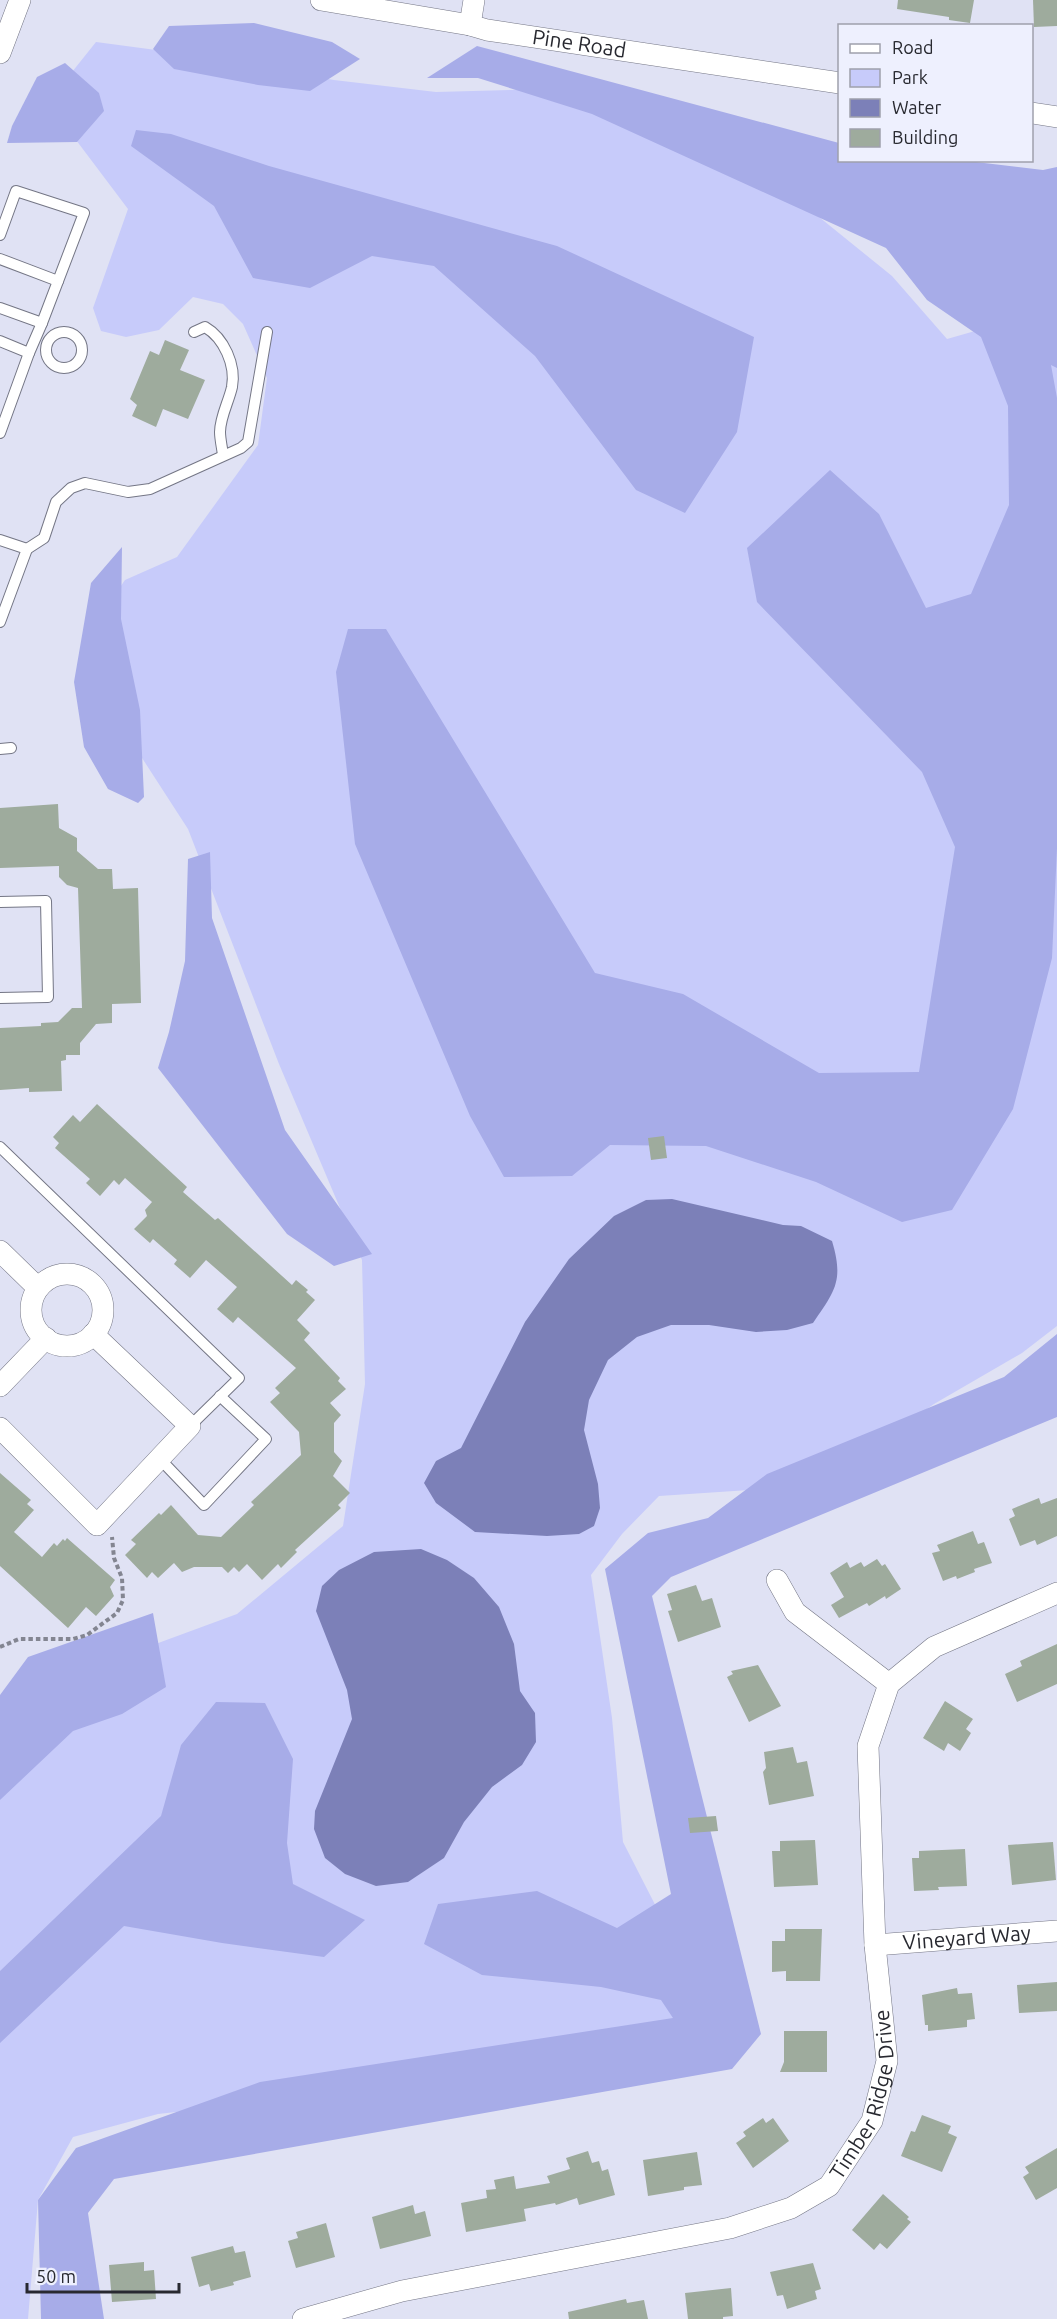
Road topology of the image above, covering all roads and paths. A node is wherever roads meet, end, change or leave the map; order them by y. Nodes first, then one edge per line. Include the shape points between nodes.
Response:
1 (20, 0) edge
2 (321, 0) edge
3 (474, 0) edge
4 (470, 25) junction
5 (0, 53) edge
6 (838, 83) edge
7 (1033, 113) edge
8 (1057, 117) edge
9 (0, 235) edge
10 (0, 259) edge
11 (58, 281) junction
12 (0, 308) edge
13 (42, 323) junction
14 (194, 332) dead end
15 (267, 332) dead end
16 (36, 338) junction
17 (0, 341) edge
18 (48, 341) dead end
19 (29, 353) junction
20 (0, 433) edge
21 (223, 455) junction
22 (0, 540) edge
23 (27, 549) junction
24 (0, 622) edge
25 (0, 902) edge
26 (0, 998) edge
27 (0, 1147) edge
28 (0, 1251) edge
29 (38, 1288) junction
30 (93, 1334) junction
31 (46, 1338) junction
32 (0, 1386) edge
33 (220, 1396) junction
34 (190, 1426) junction
35 (0, 1428) edge
36 (159, 1458) junction
37 (102, 1521) junction
38 (777, 1580) dead end
39 (1057, 1593) edge
40 (0, 1647) edge
41 (889, 1684) junction
42 (1057, 1931) edge
43 (875, 1945) junction
44 (303, 2319) edge

1 - 5 street
2 - 4 street, Pine Road
3 - 4 street
4 - 6 street, Pine Road
7 - 8 street
9 - 11 lane via 16,191 84,213
10 - 11 lane
11 - 13 lane
12 - 13 lane
13 - 16 lane
14 - 21 lane via 205,327 216,333 231,367 232,385 220,431
15 - 21 lane via 248,442
16 - 18 lane
16 - 19 lane
17 - 19 lane
19 - 20 lane
21 - 23 lane via 150,489 128,492 85,483 71,488 56,502 44,538
22 - 23 lane
23 - 24 lane
25 - 26 lane via 46,901 48,998
27 - 33 lane via 239,1378
28 - 29 street
29 - 30 street via 57,1275 80,1276 90,1282 98,1291 103,1314
29 - 31 street via 31,1309 38,1330
30 - 31 street via 85,1341 65,1345
30 - 34 street
31 - 32 street
33 - 34 lane
33 - 36 lane via 266,1439 204,1505
34 - 36 street
35 - 37 street via 97,1525
36 - 37 street
37 - 40 path via 112,1534 114,1558 122,1578 123,1600 117,1613 87,1635 74,1639 19,1639
38 - 41 street via 795,1612
39 - 41 street via 934,1647
41 - 43 street, Timber Ridge Drive via 868,1746
42 - 43 street, Vineyard Way
43 - 44 street, Timber Ridge Drive via 887,2061 872,2121 829,2186 791,2208 730,2228 402,2291

